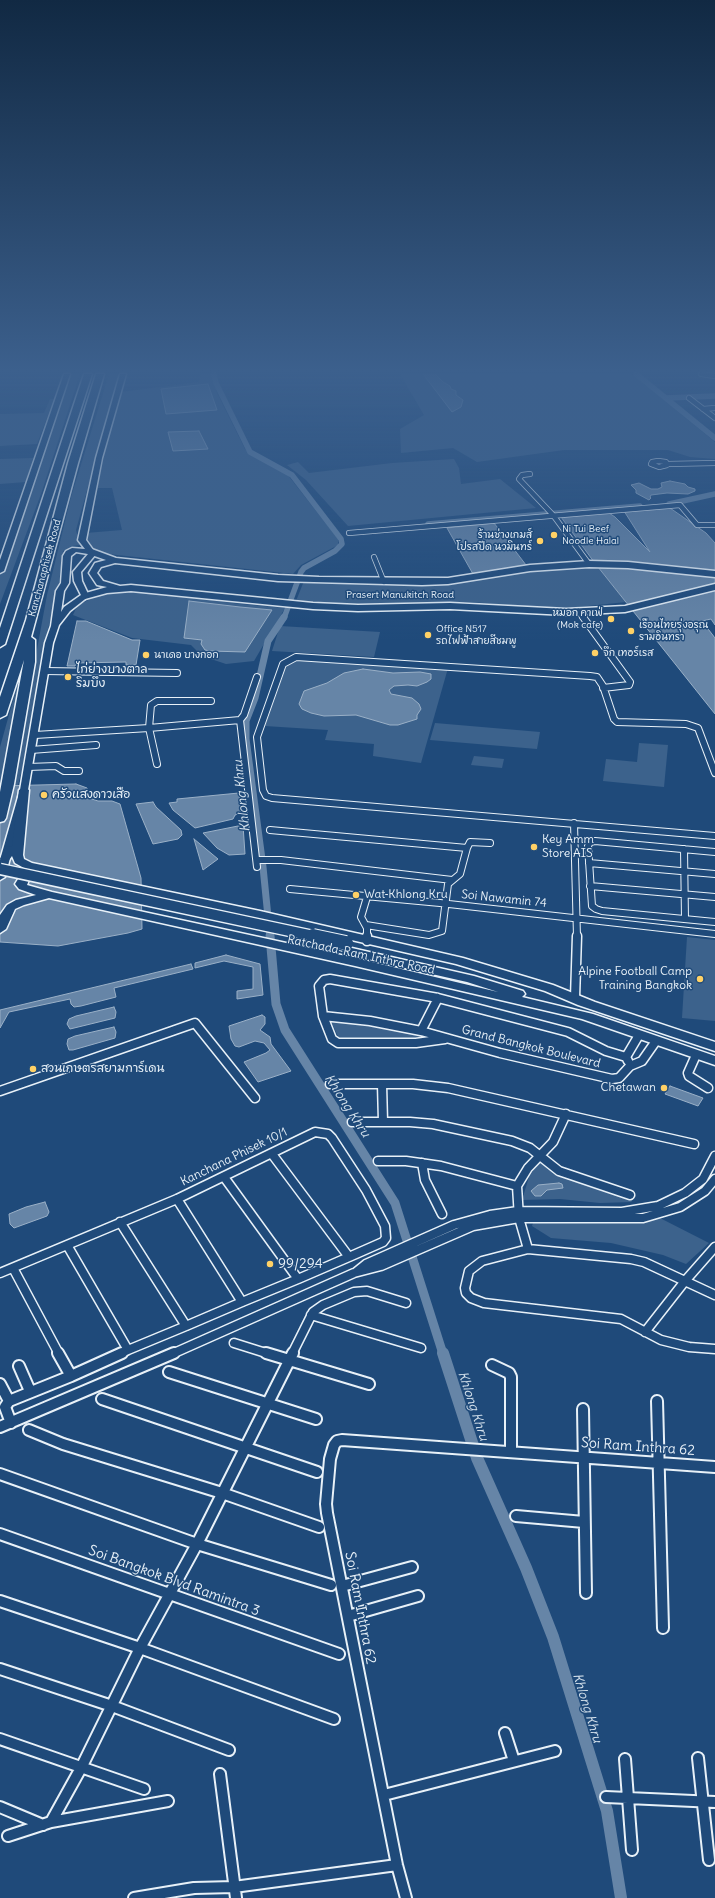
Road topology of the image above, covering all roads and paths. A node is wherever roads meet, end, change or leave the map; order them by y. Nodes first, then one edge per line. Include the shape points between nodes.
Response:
1 (37, 463) edge
2 (59, 463) edge
3 (73, 463) edge
4 (98, 463) edge
5 (715, 463) edge
6 (668, 464) dead end
7 (530, 474) dead end
8 (551, 514) junction
9 (715, 525) edge
10 (350, 533) dead end
11 (89, 551) junction
12 (374, 557) dead end
13 (115, 560) junction
14 (591, 564) junction
15 (0, 571) edge
16 (715, 574) edge
17 (384, 582) junction
18 (715, 587) edge
19 (125, 588) junction
20 (59, 598) junction
21 (81, 598) junction
22 (578, 611) junction
23 (31, 620) junction
24 (6, 624) junction
25 (55, 626) junction
26 (0, 635) edge
27 (0, 644) edge
28 (45, 671) junction
29 (177, 673) dead end
30 (257, 677) dead end
31 (603, 688) junction
32 (211, 701) dead end
33 (0, 715) edge
34 (240, 720) junction
35 (149, 728) junction
36 (34, 735) junction
37 (96, 745) dead end
38 (31, 750) junction
39 (156, 764) dead end
40 (28, 767) junction
41 (80, 771) dead end
42 (715, 774) edge
43 (24, 790) junction
44 (0, 818) edge
45 (574, 823) junction
46 (270, 830) dead end
47 (715, 836) edge
48 (490, 843) dead end
49 (467, 848) junction
50 (684, 849) junction
51 (17, 851) junction
52 (715, 852) edge
53 (588, 863) junction
54 (2, 864) edge
55 (51, 871) junction
56 (684, 871) junction
57 (715, 874) edge
58 (0, 877) edge
59 (452, 880) junction
60 (590, 886) junction
61 (290, 889) dead end
62 (49, 895) junction
63 (685, 895) junction
64 (367, 896) junction
65 (715, 897) edge
66 (188, 900) junction
67 (445, 904) junction
68 (2, 917) edge
69 (578, 919) junction
70 (685, 919) junction
71 (715, 922) edge
72 (181, 924) junction
73 (366, 926) junction
74 (0, 929) edge
75 (715, 934) edge
76 (367, 941) junction
77 (345, 946) junction
78 (438, 998) junction
79 (575, 998) junction
80 (590, 1004) junction
81 (323, 1016) junction
82 (589, 1017) junction
83 (421, 1031) junction
84 (639, 1035) junction
85 (445, 1038) junction
86 (656, 1041) junction
87 (715, 1047) edge
88 (696, 1055) junction
89 (626, 1057) junction
90 (715, 1061) edge
91 (630, 1066) junction
92 (330, 1084) dead end
93 (382, 1084) junction
94 (708, 1088) dead end
95 (0, 1091) edge
96 (255, 1098) dead end
97 (566, 1114) junction
98 (352, 1122) dead end
99 (383, 1122) junction
100 (694, 1144) dead end
101 (272, 1154) junction
102 (715, 1156) edge
103 (540, 1157) junction
104 (378, 1162) dead end
105 (422, 1163) junction
106 (224, 1177) junction
107 (703, 1179) junction
108 (714, 1182) edge
109 (517, 1186) junction
110 (630, 1195) dead end
111 (176, 1199) junction
112 (442, 1214) dead end
113 (518, 1215) junction
114 (120, 1222) junction
115 (68, 1245) junction
116 (715, 1247) edge
117 (528, 1249) junction
118 (349, 1257) junction
119 (13, 1268) junction
120 (0, 1273) edge
121 (298, 1279) junction
122 (685, 1281) junction
123 (715, 1295) edge
124 (242, 1302) junction
125 (406, 1303) dead end
126 (312, 1315) junction
127 (186, 1326) junction
128 (645, 1332) junction
129 (234, 1343) dead end
130 (421, 1348) dead end
131 (128, 1350) junction
132 (715, 1350) edge
133 (289, 1360) junction
134 (492, 1365) dead end
135 (19, 1366) dead end
136 (169, 1372) dead end
137 (71, 1376) junction
138 (0, 1384) edge
139 (369, 1384) dead end
140 (30, 1391) junction
141 (102, 1399) dead end
142 (9, 1401) junction
143 (657, 1401) dead end
144 (267, 1403) junction
145 (583, 1409) dead end
146 (316, 1418) dead end
147 (11, 1423) junction
148 (0, 1427) edge
149 (30, 1430) dead end
150 (245, 1447) junction
151 (512, 1450) junction
152 (583, 1457) junction
153 (660, 1462) junction
154 (715, 1467) edge
155 (316, 1472) dead end
156 (0, 1474) edge
157 (222, 1493) junction
158 (516, 1516) dead end
159 (584, 1522) junction
160 (319, 1527) dead end
161 (0, 1534) edge
162 (197, 1544) junction
163 (412, 1567) dead end
164 (337, 1585) junction
165 (586, 1593) dead end
166 (169, 1595) junction
167 (418, 1596) dead end
168 (0, 1601) edge
169 (348, 1616) junction
170 (662, 1628) dead end
171 (140, 1648) junction
172 (339, 1654) dead end
173 (0, 1669) edge
174 (112, 1706) junction
175 (334, 1718) dead end
176 (505, 1733) dead end
177 (0, 1739) edge
178 (229, 1750) dead end
179 (555, 1751) dead end
180 (698, 1758) dead end
181 (625, 1759) dead end
182 (514, 1761) junction
183 (81, 1768) junction
184 (220, 1774) dead end
185 (144, 1790) dead end
186 (384, 1795) junction
187 (606, 1797) dead end
188 (627, 1798) junction
189 (168, 1801) dead end
190 (709, 1802) edge
191 (0, 1807) edge
192 (47, 1823) junction
193 (8, 1836) dead end
194 (632, 1850) dead end
195 (709, 1860) dead end
196 (397, 1865) junction
197 (235, 1892) edge
198 (134, 1898) edge
199 (406, 1898) edge

1 - 15 main road
2 - 24 highway, Kanchanaphisek Road
3 - 23 highway, Kanchanaphisek Road
4 - 11 main road via 82,540
5 - 6 street
7 - 8 street via 522,475 519,479
8 - 9 street via 680,505 697,525
8 - 10 street
8 - 14 street
11 - 13 main road, Prasert Manukitch Road
11 - 20 main road via 78,550 68,554 65,583
11 - 21 main road via 91,557 77,572
12 - 17 street
13 - 17 main road, Prasert Manukitch Road via 278,578
13 - 19 main road via 96,566 94,577 104,585
14 - 16 main road, Prasert Manukitch Road
14 - 17 main road, Prasert Manukitch Road via 530,568 422,582
18 - 22 main road, Prasert Manukitch Road via 625,608
19 - 21 main road, Prasert Manukitch Road via 107,590
19 - 22 main road, Prasert Manukitch Road via 313,606 450,606
20 - 21 main road
20 - 25 main road
21 - 25 main road via 67,609
22 - 31 street via 630,682 629,685
23 - 33 highway, Kanchanaphisek Road
23 - 44 highway via 29,662
24 - 26 highway
24 - 27 highway, Kanchanaphisek Road
25 - 28 main road
28 - 29 street
28 - 36 main road
30 - 34 street
31 - 42 street via 617,722 686,724 698,728
31 - 45 street via 593,676 296,657 284,664 257,737 263,790 266,796 272,798
32 - 35 street via 156,701 151,705
34 - 35 street
34 - 59 street via 258,862 271,860
35 - 36 street
35 - 39 street
36 - 38 main road
37 - 38 street
38 - 40 main road
40 - 41 street via 56,766 64,771
40 - 43 main road
43 - 51 main road
43 - 54 main road
45 - 47 street
45 - 69 street
46 - 49 street
48 - 49 street via 470,842
49 - 59 street via 460,874
50 - 52 street
50 - 53 street via 595,841 590,842 588,846
50 - 56 street
51 - 54 main road via 10,849
51 - 55 main road via 17,858 22,864
53 - 56 street
53 - 60 street
54 - 58 main road
54 - 77 main road, Ratchada-Ram Inthra Road, bridge
55 - 62 main road, bridge via 32,874 24,878 21,884 26,889
55 - 66 main road
56 - 57 street
56 - 63 street
58 - 77 main road, Ratchada-Ram Inthra Road
59 - 67 street via 448,884
60 - 63 street
60 - 70 street via 592,906 602,911
61 - 64 street, Soi Nawamin 74
62 - 68 main road via 14,905
62 - 72 main road
63 - 65 street
63 - 70 street
64 - 67 street, Soi Nawamin 74
64 - 73 street via 361,917
66 - 72 main road via 201,909 201,916 195,921
66 - 76 main road
67 - 69 street, Soi Nawamin 74
67 - 73 street via 444,925 442,931 436,934
68 - 74 main road
69 - 75 street, Soi Nawamin 74
69 - 79 street
70 - 71 street
72 - 82 main road
73 - 76 street
76 - 79 main road via 458,961
77 - 80 main road, Ratchada-Ram Inthra Road via 458,968
77 - 82 main road, Ratchada-Ram Inthra Road via 470,979
78 - 81 street via 330,979 324,980 319,986
78 - 83 street
78 - 89 street via 568,1032 606,1051
79 - 80 main road
80 - 87 main road, Ratchada-Ram Inthra Road
81 - 83 street, Grand Bangkok Boulevard via 370,1021
81 - 85 street via 332,1039 338,1043 416,1043
82 - 84 main road, Ratchada-Ram Inthra Road
83 - 85 street, Grand Bangkok Boulevard
84 - 86 main road, Ratchada-Ram Inthra Road
84 - 89 street
85 - 91 street, Grand Bangkok Boulevard via 612,1079 619,1078
86 - 88 main road, Ratchada-Ram Inthra Road
86 - 91 street, Grand Bangkok Boulevard via 642,1061
88 - 90 main road, Ratchada-Ram Inthra Road
88 - 94 street via 689,1076
89 - 91 street
92 - 93 street
93 - 97 street via 448,1088
93 - 99 street
95 - 96 street via 195,1023
97 - 100 street
97 - 103 street via 553,1142
98 - 99 street
99 - 103 street via 433,1124 465,1130 522,1144
101 - 106 street, Kanchana Phisek 10/1
101 - 118 street
101 - 118 street, Kanchana Phisek 10/1 via 314,1132 328,1134 332,1138 366,1190 383,1220 387,1233 383,1242
102 - 107 street
103 - 109 street via 528,1168
103 - 110 street via 569,1176
104 - 105 street
105 - 109 street
105 - 112 street via 425,1180
106 - 111 street, Kanchana Phisek 10/1
106 - 121 street
107 - 108 street
107 - 113 street via 671,1200 641,1210
108 - 113 street via 680,1207 643,1218
109 - 113 street
111 - 114 street, Kanchana Phisek 10/1
111 - 124 street
113 - 117 street
113 - 147 street via 473,1226 418,1245 370,1270 354,1273
114 - 115 street, Kanchana Phisek 10/1
114 - 127 street
115 - 119 street, Kanchana Phisek 10/1
115 - 131 street
116 - 122 street
117 - 122 street via 631,1259
117 - 128 street via 490,1258 474,1266 466,1280 466,1293 484,1303 621,1319
118 - 121 street, Kanchana Phisek 10/1
119 - 120 street, Kanchana Phisek 10/1
119 - 137 street
121 - 124 street, Kanchana Phisek 10/1
122 - 123 street
122 - 128 street
124 - 127 street, Kanchana Phisek 10/1
125 - 126 street via 367,1292 354,1292 323,1305
126 - 130 street
126 - 133 street
127 - 131 street, Kanchana Phisek 10/1
128 - 132 street via 676,1344
129 - 133 street
131 - 137 street, Kanchana Phisek 10/1
133 - 139 street
133 - 144 street
134 - 151 street via 511,1377
135 - 140 street
136 - 144 street
137 - 140 street, Kanchana Phisek 10/1
138 - 142 street
140 - 142 street, Kanchana Phisek 10/1
141 - 150 street
142 - 147 street via 5,1407
143 - 153 street
144 - 146 street
144 - 150 street
145 - 152 street
147 - 148 street
149 - 157 street via 64,1444
150 - 155 street
150 - 157 street
151 - 152 street, Soi Ram Inthra 62
151 - 164 street, Soi Ram Inthra 62 via 338,1441 334,1445 330,1459 326,1504
152 - 153 street, Soi Ram Inthra 62
152 - 159 street
153 - 154 street, Soi Ram Inthra 62
153 - 170 street
156 - 162 street
157 - 160 street
157 - 162 street
158 - 159 street
159 - 165 street
161 - 166 street, Soi Bangkok Blvd Ramintra 3
162 - 164 street
162 - 166 street
163 - 164 street
164 - 169 street, Soi Ram Inthra 62
166 - 171 street
166 - 172 street, Soi Bangkok Blvd Ramintra 3
167 - 169 street
168 - 171 street
169 - 186 street, Soi Ram Inthra 62
171 - 174 street
171 - 175 street
173 - 174 street
174 - 178 street
174 - 183 street
176 - 182 street
177 - 183 street
179 - 182 street
180 - 190 street
181 - 188 street
182 - 186 street
183 - 185 street
183 - 192 street
184 - 197 street
186 - 196 street, Soi Ram Inthra 62
187 - 188 street
188 - 190 street
188 - 194 street
189 - 192 street
190 - 195 street
191 - 192 street
192 - 193 street
196 - 197 street
196 - 199 street, Soi Ram Inthra 62
197 - 198 street via 194,1888

